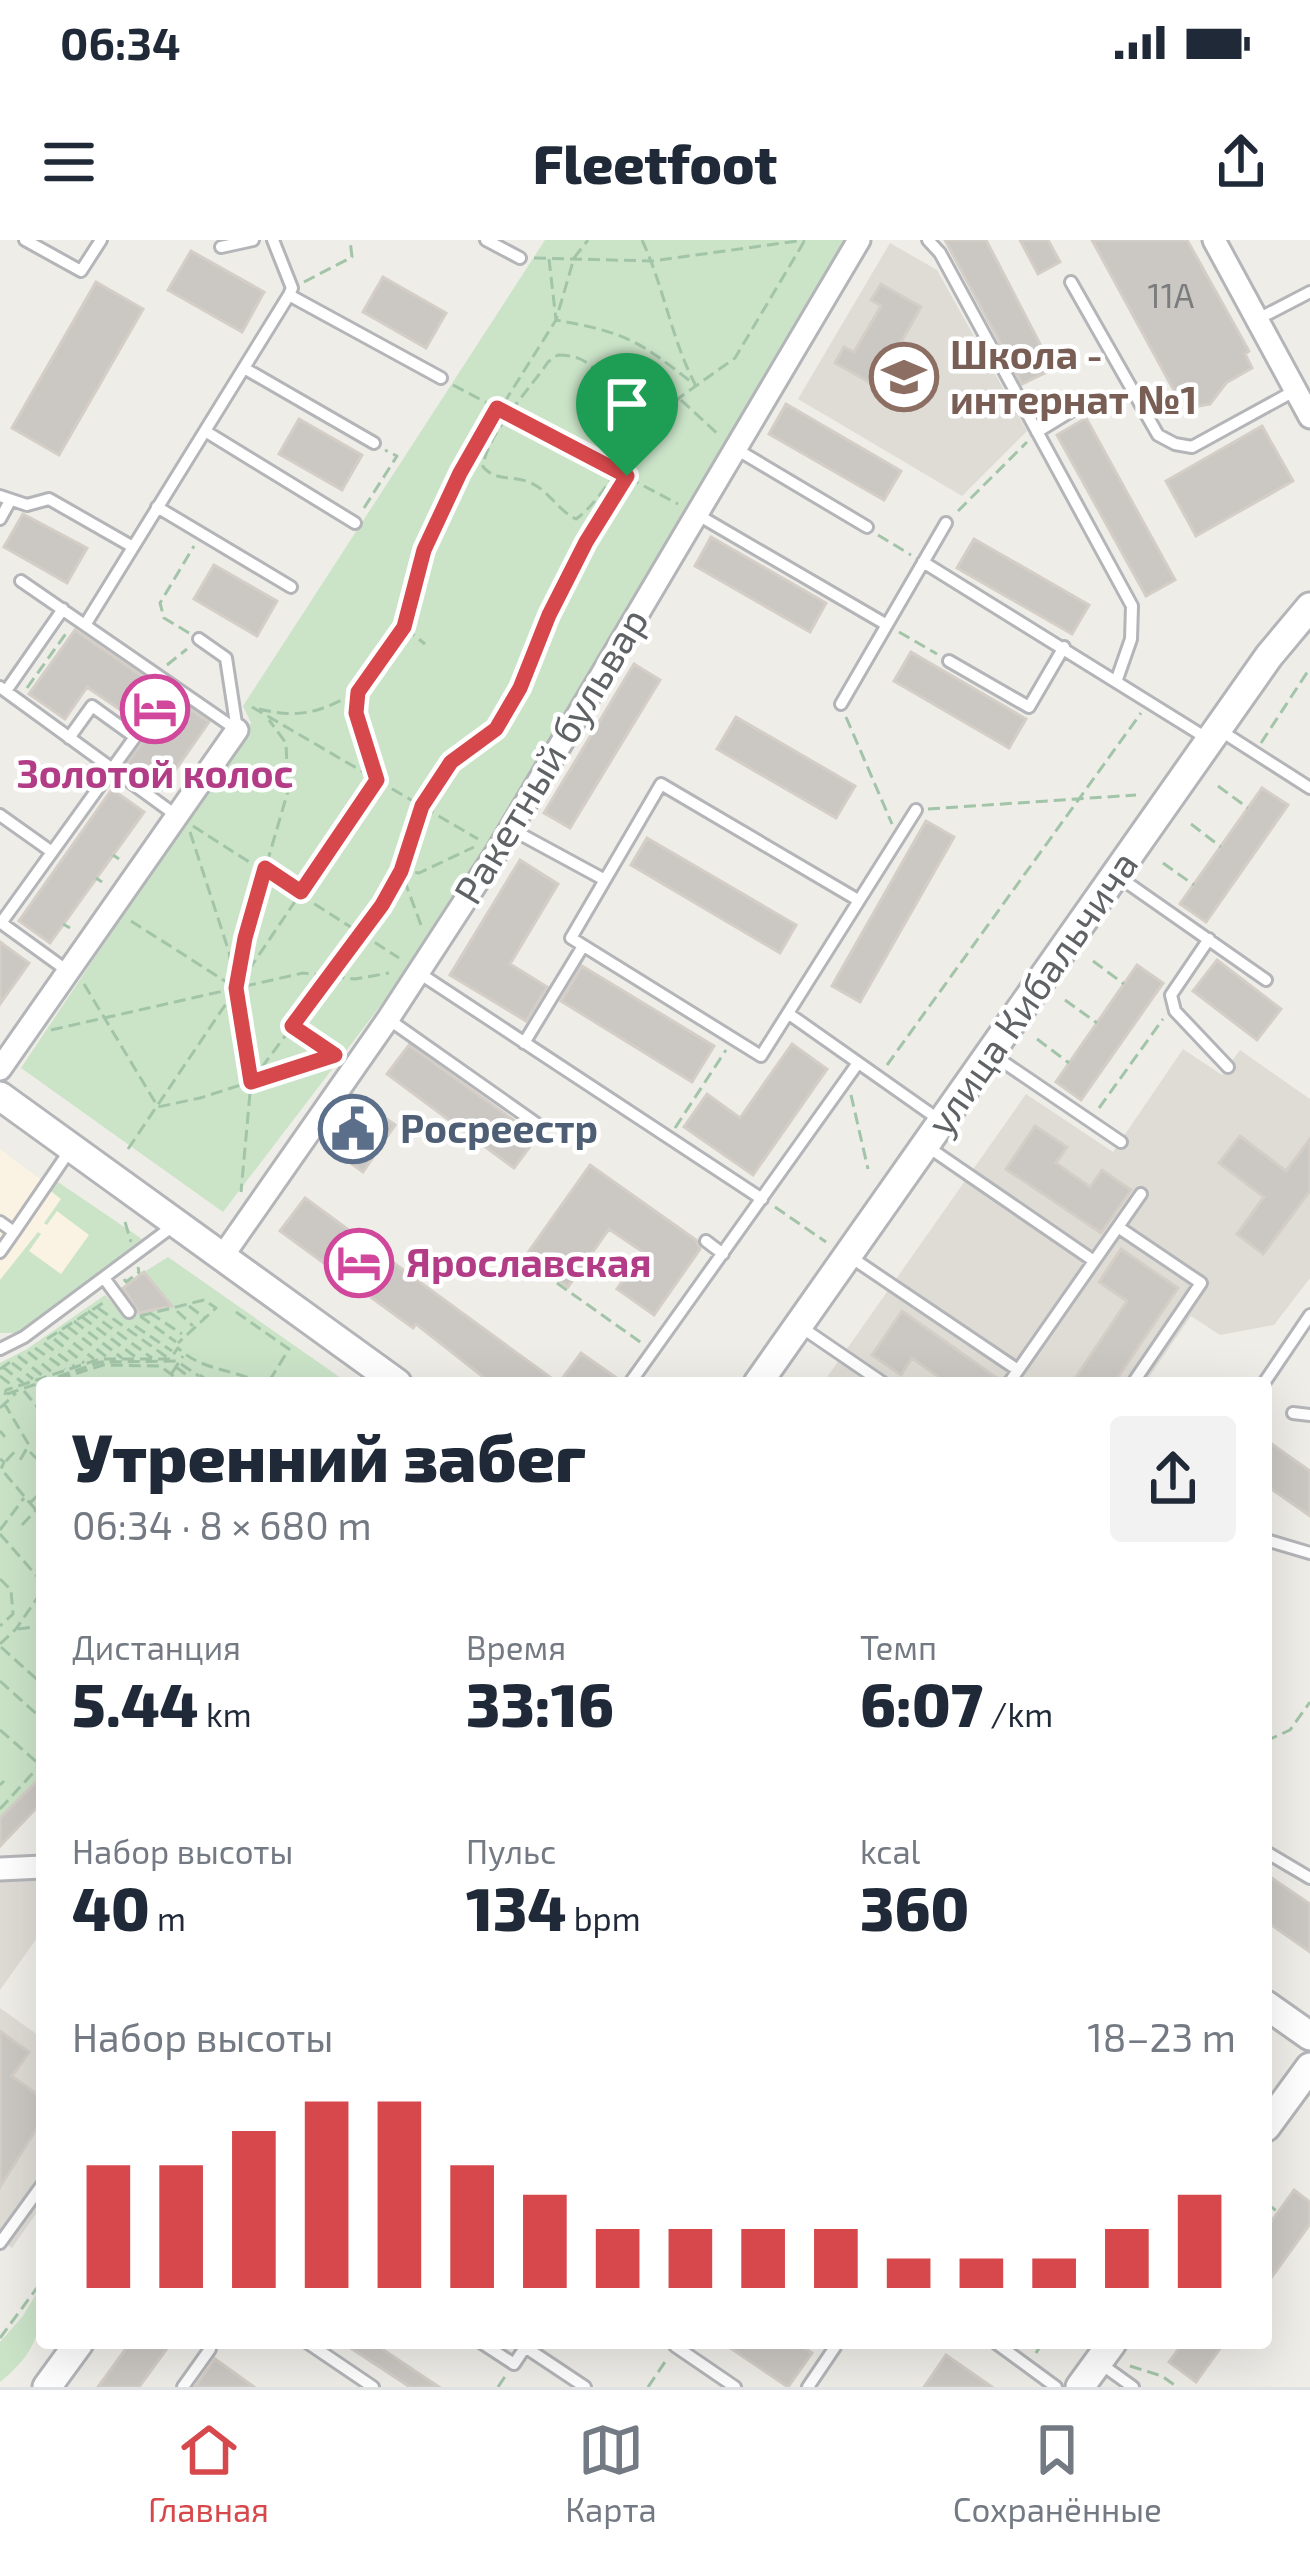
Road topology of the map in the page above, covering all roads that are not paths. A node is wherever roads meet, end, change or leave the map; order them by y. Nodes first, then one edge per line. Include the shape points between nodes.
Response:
1 (26, 240) edge
2 (101, 240) edge
3 (253, 240) edge
4 (273, 240) edge
5 (486, 240) edge
6 (859, 240) edge
7 (928, 240) edge
8 (1214, 240) edge
9 (221, 247) dead end
10 (520, 258) road end
11 (1071, 282) dead end
12 (291, 291) junction
13 (1310, 292) edge
14 (1258, 319) junction
15 (244, 368) junction
16 (441, 378) road end
17 (1295, 390) junction
18 (1091, 399) dead end
19 (1310, 417) edge
20 (206, 431) junction
21 (1037, 432) junction
22 (374, 442) road end
23 (727, 442) junction
24 (5, 499) edge
25 (157, 507) junction
26 (687, 509) junction
27 (0, 519) edge
28 (355, 523) road end
29 (946, 523) road end
30 (867, 527) road end
31 (133, 548) junction
32 (923, 562) junction
33 (21, 580) dead end
34 (291, 587) dead end
35 (1310, 607) edge
36 (62, 609) junction
37 (81, 622) junction
38 (887, 625) junction
39 (200, 639) road end
40 (1064, 647) junction
41 (949, 661) road end
42 (1116, 682) junction
43 (3, 689) edge
44 (841, 704) road end
45 (237, 730) junction
46 (1215, 735) junction
47 (68, 738) junction
48 (111, 770) junction
49 (1310, 788) edge
50 (916, 810) road end
51 (0, 815) edge
52 (178, 816) junction
53 (511, 829) junction
54 (52, 852) junction
55 (1116, 874) junction
56 (604, 880) junction
57 (858, 899) junction
58 (0, 922) edge
59 (1209, 940) junction
60 (583, 946) junction
61 (74, 974) junction
62 (419, 974) junction
63 (1266, 980) dead end
64 (789, 1014) junction
65 (388, 1019) junction
66 (524, 1042) junction
67 (990, 1053) junction
68 (858, 1063) junction
69 (1228, 1067) dead end
70 (0, 1069) edge
71 (0, 1096) edge
72 (942, 1122) junction
73 (537, 1124) dead end
74 (1121, 1142) dead end
75 (926, 1145) junction
76 (71, 1148) junction
77 (1141, 1195) dead end
78 (762, 1199) junction
79 (0, 1222) edge
80 (176, 1224) junction
81 (1118, 1227) junction
82 (14, 1232) junction
83 (706, 1241) dead end
84 (0, 1252) edge
85 (723, 1254) junction
86 (848, 1256) junction
87 (222, 1257) junction
88 (1094, 1261) junction
89 (104, 1278) junction
90 (1310, 1315) edge
91 (132, 1316) road end
92 (799, 1325) junction
93 (0, 1348) edge
94 (1018, 1370) junction
95 (389, 1377) edge
96 (634, 1377) edge
97 (762, 1377) edge
98 (874, 1377) edge
99 (1013, 1377) edge
100 (1137, 1377) edge
101 (1268, 1377) edge
102 (1293, 1413) dead end
103 (1310, 1415) edge
104 (1272, 1542) edge
105 (1310, 1553) edge
106 (1272, 1856) edge
107 (36, 1867) edge
108 (0, 1869) edge
109 (1310, 1878) edge
110 (1272, 2009) edge
111 (1310, 2036) edge
112 (1310, 2067) edge
113 (1272, 2119) edge
114 (36, 2193) edge
115 (0, 2243) edge
116 (75, 2349) edge
117 (317, 2349) edge
118 (491, 2349) edge
119 (523, 2349) edge
120 (532, 2349) edge
121 (682, 2349) edge
122 (834, 2349) edge
123 (1004, 2349) edge
124 (210, 2350) dead end
125 (1113, 2357) edge
126 (47, 2387) edge
127 (183, 2387) edge
128 (373, 2387) edge
129 (586, 2387) edge
130 (735, 2387) edge
131 (808, 2387) edge
132 (1057, 2387) edge
133 (1080, 2387) edge
134 (1133, 2387) edge

1 - 2 lane via 81,272
3 - 9 lane
4 - 12 lane
5 - 10 lane
6 - 23 street, Ракетный бульвар
7 - 21 lane
8 - 14 street
11 - 17 lane via 1159,434 1175,445 1192,447
12 - 15 lane
12 - 16 lane
13 - 14 lane
14 - 17 street
15 - 20 lane
15 - 22 lane
17 - 19 street
18 - 21 lane
20 - 25 lane
20 - 28 lane
21 - 42 lane via 1132,606
23 - 26 street, Ракетный бульвар
23 - 30 lane
24 - 27 lane
24 - 31 lane via 49,499
25 - 31 lane
25 - 34 lane
26 - 38 lane
26 - 53 street, Ракетный бульвар
29 - 32 lane
31 - 37 lane
32 - 38 lane
32 - 40 lane
33 - 36 lane
35 - 46 street, улица Кибальчича
36 - 37 lane
36 - 43 lane
37 - 45 lane
38 - 44 lane
39 - 45 lane via 226,658
40 - 41 lane via 1029,707
40 - 42 lane
42 - 46 lane
43 - 47 lane
45 - 52 street
46 - 49 lane
46 - 55 street, улица Кибальчича
47 - 48 lane
47 - 48 lane via 92,706 135,737
48 - 52 lane
48 - 54 lane
50 - 57 lane
51 - 54 lane
52 - 61 street
53 - 56 lane
53 - 62 street, Ракетный бульвар
54 - 58 lane
55 - 59 lane
55 - 67 street, улица Кибальчича
56 - 57 lane via 661,784
56 - 60 lane via 571,938
57 - 64 lane
58 - 61 lane
59 - 63 lane
59 - 69 lane via 1171,995 1175,1012
60 - 64 lane via 761,1056
60 - 66 lane
61 - 70 street
62 - 65 street, Ракетный бульвар
62 - 66 lane
64 - 68 lane
65 - 73 lane
65 - 87 street, Ракетный бульвар
66 - 78 lane
67 - 72 street, улица Кибальчича
67 - 74 lane
68 - 72 lane
68 - 78 lane
71 - 76 street
72 - 75 street, улица Кибальчича
75 - 86 street, улица Кибальчича
75 - 88 lane
76 - 80 street
76 - 82 lane
77 - 81 lane
78 - 85 lane
79 - 82 lane
80 - 87 street
80 - 89 lane
81 - 88 lane
81 - 100 lane via 1201,1283
82 - 84 lane
83 - 85 lane
85 - 96 lane
86 - 92 street, улица Кибальчича
86 - 94 lane
87 - 95 street
88 - 94 lane
89 - 91 lane
89 - 93 lane
90 - 101 lane
92 - 97 street, улица Кибальчича
92 - 98 lane
94 - 99 lane
102 - 103 lane
104 - 105 lane
106 - 109 lane
107 - 108 street
110 - 111 street
112 - 113 street
114 - 115 lane
116 - 126 street
117 - 128 lane
118 - 119 lane via 514,2364
120 - 129 lane
121 - 130 lane
122 - 131 lane
123 - 132 lane
124 - 127 lane
125 - 133 street
125 - 134 lane

